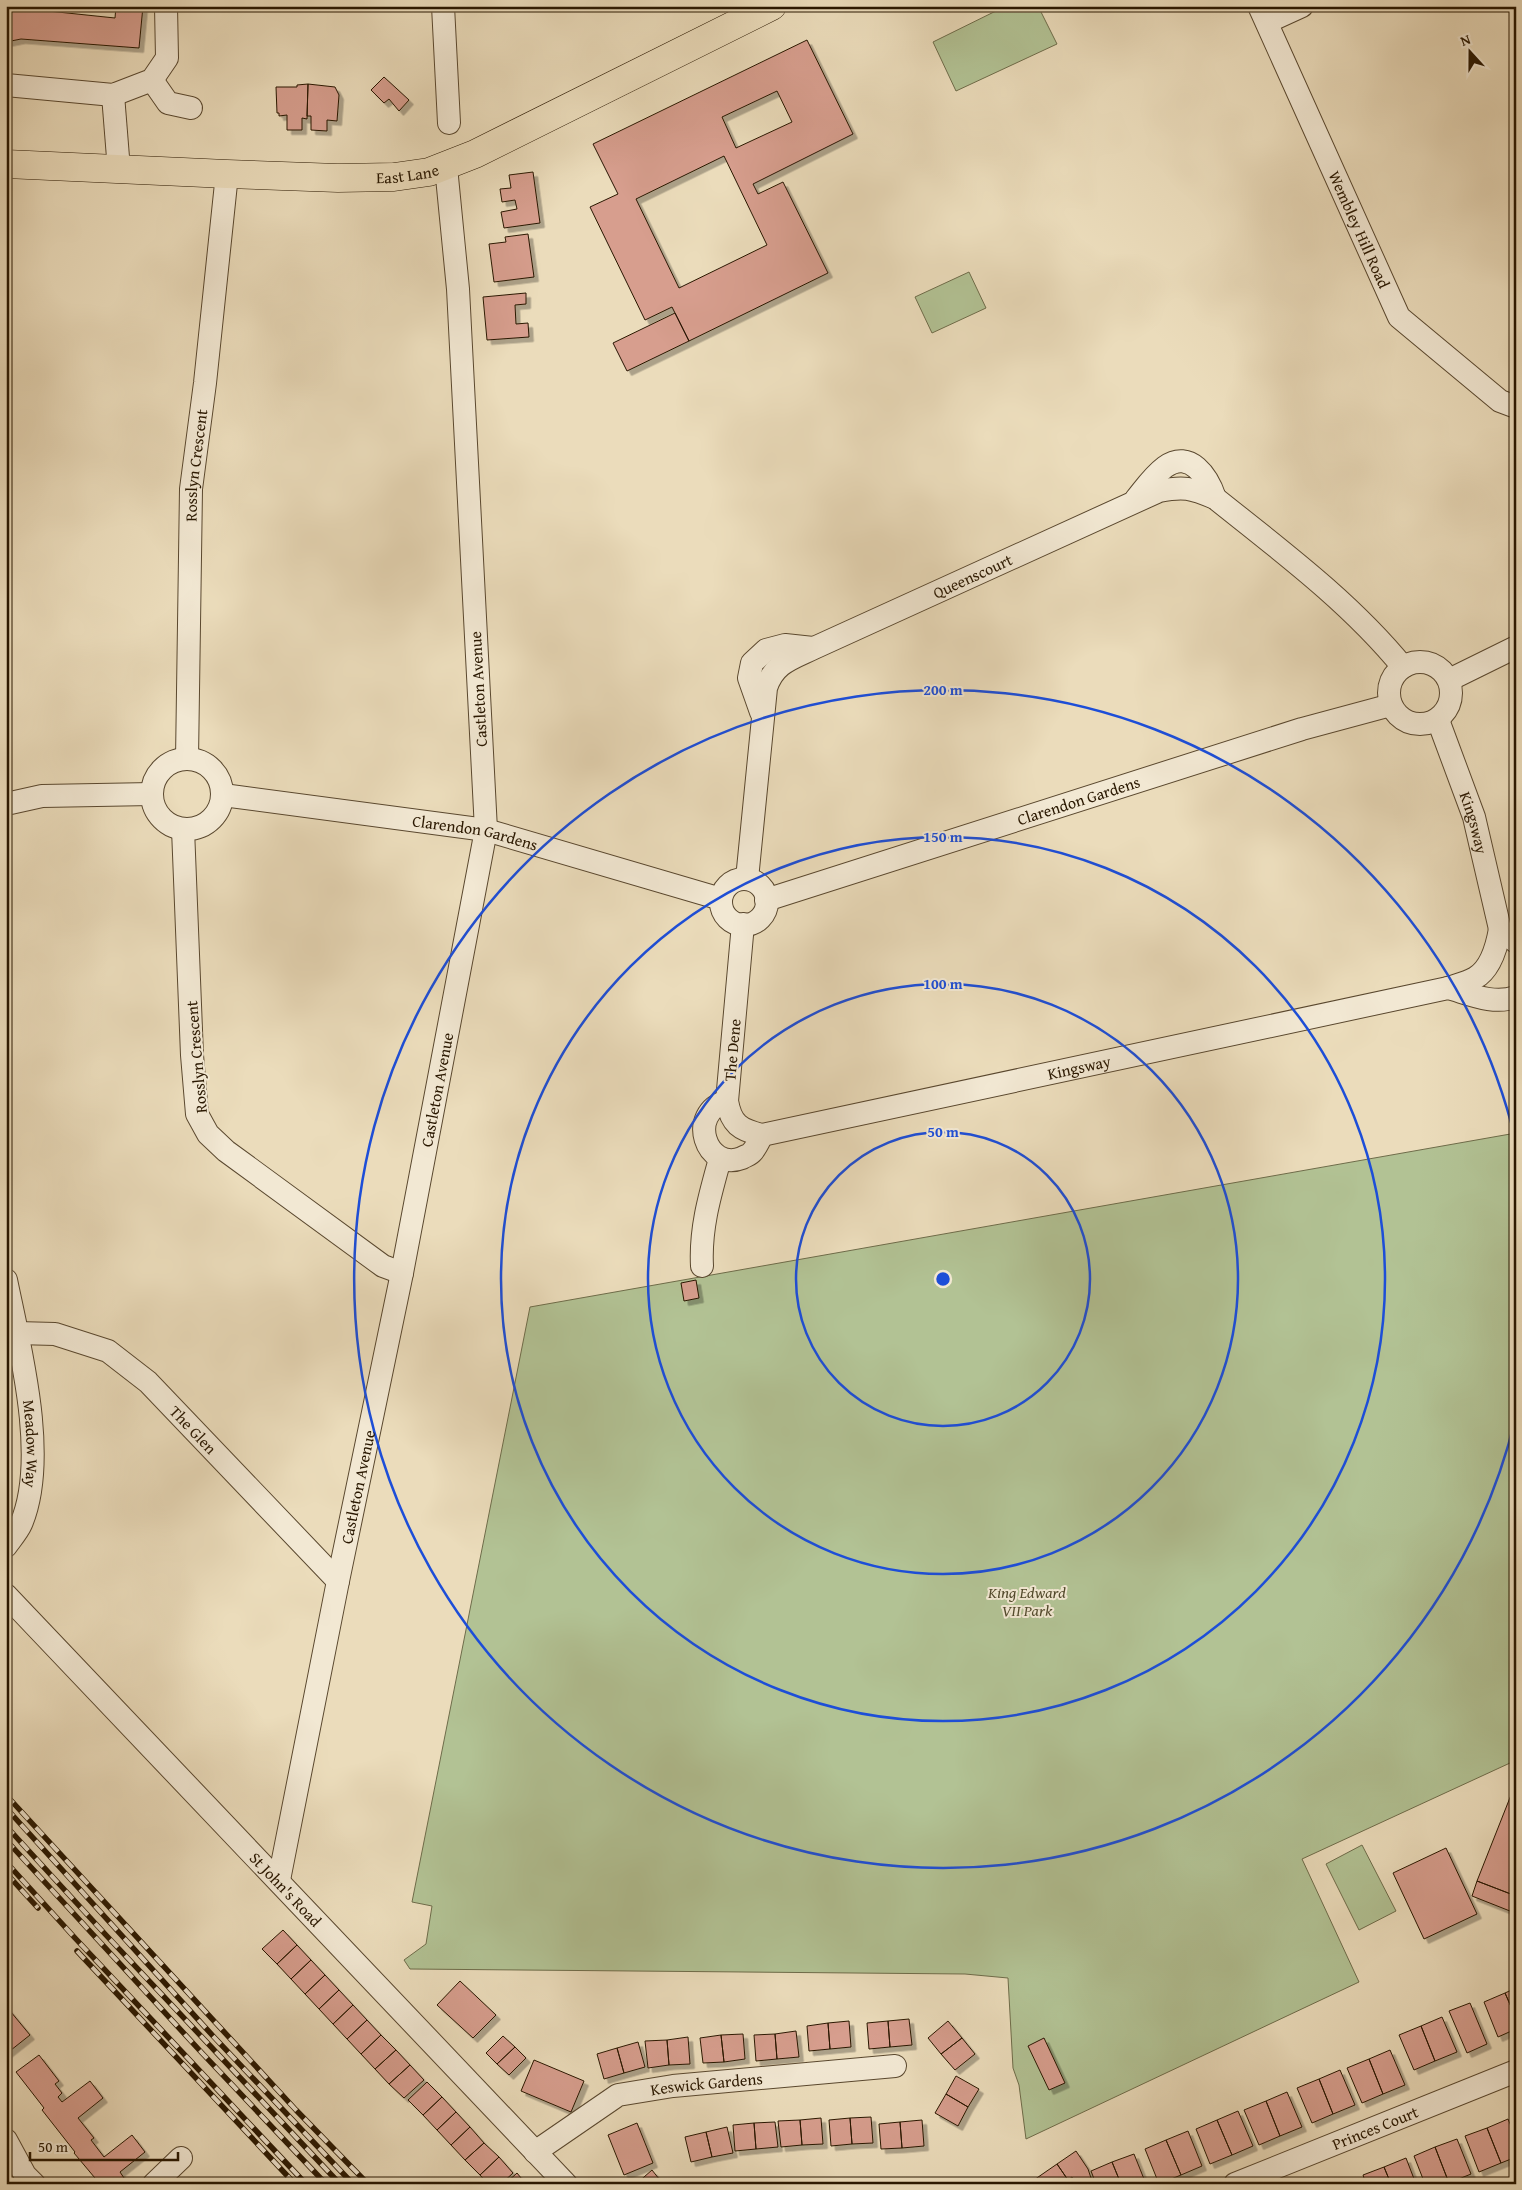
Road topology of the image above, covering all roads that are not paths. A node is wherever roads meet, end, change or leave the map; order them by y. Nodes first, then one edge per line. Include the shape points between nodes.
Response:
1 (166, 6) edge
2 (443, 6) edge
3 (772, 6) edge
4 (1302, 6) edge
5 (1263, 14) edge
6 (152, 80) junction
7 (6, 85) edge
8 (113, 95) junction
9 (191, 108) dead end
10 (449, 123) dead end
11 (6, 164) edge
12 (446, 167) junction
13 (119, 170) junction
14 (227, 174) junction
15 (1516, 408) edge
16 (1516, 647) edge
17 (1403, 667) junction
18 (1449, 680) junction
19 (1391, 705) junction
20 (1438, 720) junction
21 (187, 759) junction
22 (152, 794) junction
23 (223, 795) junction
24 (6, 804) edge
25 (183, 829) junction
26 (486, 830) junction
27 (747, 879) junction
28 (721, 899) junction
29 (766, 900) junction
30 (743, 924) junction
31 (1508, 935) edge
32 (1448, 988) junction
33 (1516, 997) edge
34 (727, 1101) junction
35 (762, 1135) junction
36 (720, 1159) junction
37 (702, 1266) dead end
38 (402, 1273) junction
39 (6, 1280) edge
40 (17, 1333) junction
41 (6, 1546) edge
42 (338, 1582) junction
43 (6, 1595) edge
44 (279, 1880) junction
45 (895, 2066) dead end
46 (1516, 2071) edge
47 (6, 2140) edge
48 (535, 2152) junction
49 (181, 2158) dead end
50 (34, 2184) edge
51 (154, 2184) edge
52 (566, 2184) edge
53 (1235, 2184) edge

1 - 6 street via 167,58
2 - 10 street
3 - 12 main road, East Lane
4 - 5 street
5 - 15 street, Wembley Hill Road via 1399,317 1500,401
6 - 8 street
6 - 9 street via 168,103
7 - 8 street
8 - 13 street
11 - 13 main road, East Lane
12 - 14 main road, East Lane via 394,177
12 - 26 street, Castleton Avenue via 458,289
13 - 14 main road, East Lane
14 - 21 street, Rosslyn Crescent via 191,489
16 - 18 street
17 - 18 street via 1424,662 1443,671
17 - 19 street via 1390,683
17 - 27 street, Queenscourt via 1301,567 1215,498 1210,482 1199,468 1183,461 1166,466 1132,503 776,667 766,688
18 - 20 street via 1451,701
19 - 20 street via 1406,722 1417,725
19 - 29 street, Clarendon Gardens via 1302,729
20 - 31 street, Kingsway via 1474,816
21 - 22 street via 169,764 160,772
21 - 23 street via 210,767 218,776
22 - 24 street via 42,796
22 - 25 street via 155,808 162,818 171,826
23 - 25 street via 214,817 204,825
23 - 26 street, Clarendon Gardens
25 - 38 street, Rosslyn Crescent via 197,1114 208,1134 226,1150 382,1266
26 - 28 street, Clarendon Gardens
26 - 38 street, Castleton Avenue
27 - 28 street via 728,885
27 - 29 street via 761,886
28 - 30 street via 728,918
29 - 30 street via 765,911 760,918
30 - 34 street, The Dene
31 - 32 street, Kingsway via 1476,978
32 - 33 street, Kingsway via 1500,1001
32 - 35 street, Kingsway
34 - 35 street via 730,1115 743,1130
34 - 36 street, The Dene via 716,1104 707,1115 703,1128 707,1146
35 - 36 street via 751,1154 734,1161
36 - 37 street via 704,1219
38 - 42 street, Castleton Avenue
39 - 40 street, Meadow Way
40 - 41 street, Meadow Way via 34,1437 29,1491 21,1524
40 - 42 street, The Glen via 55,1334 108,1351 148,1382
42 - 44 street, Castleton Avenue
43 - 44 street, St John's Road
44 - 48 street, St John's Road
45 - 48 street, Keswick Gardens via 618,2094
46 - 53 street, Princes Court
47 - 50 street via 25,2175
48 - 52 street, St John's Road
49 - 51 street

